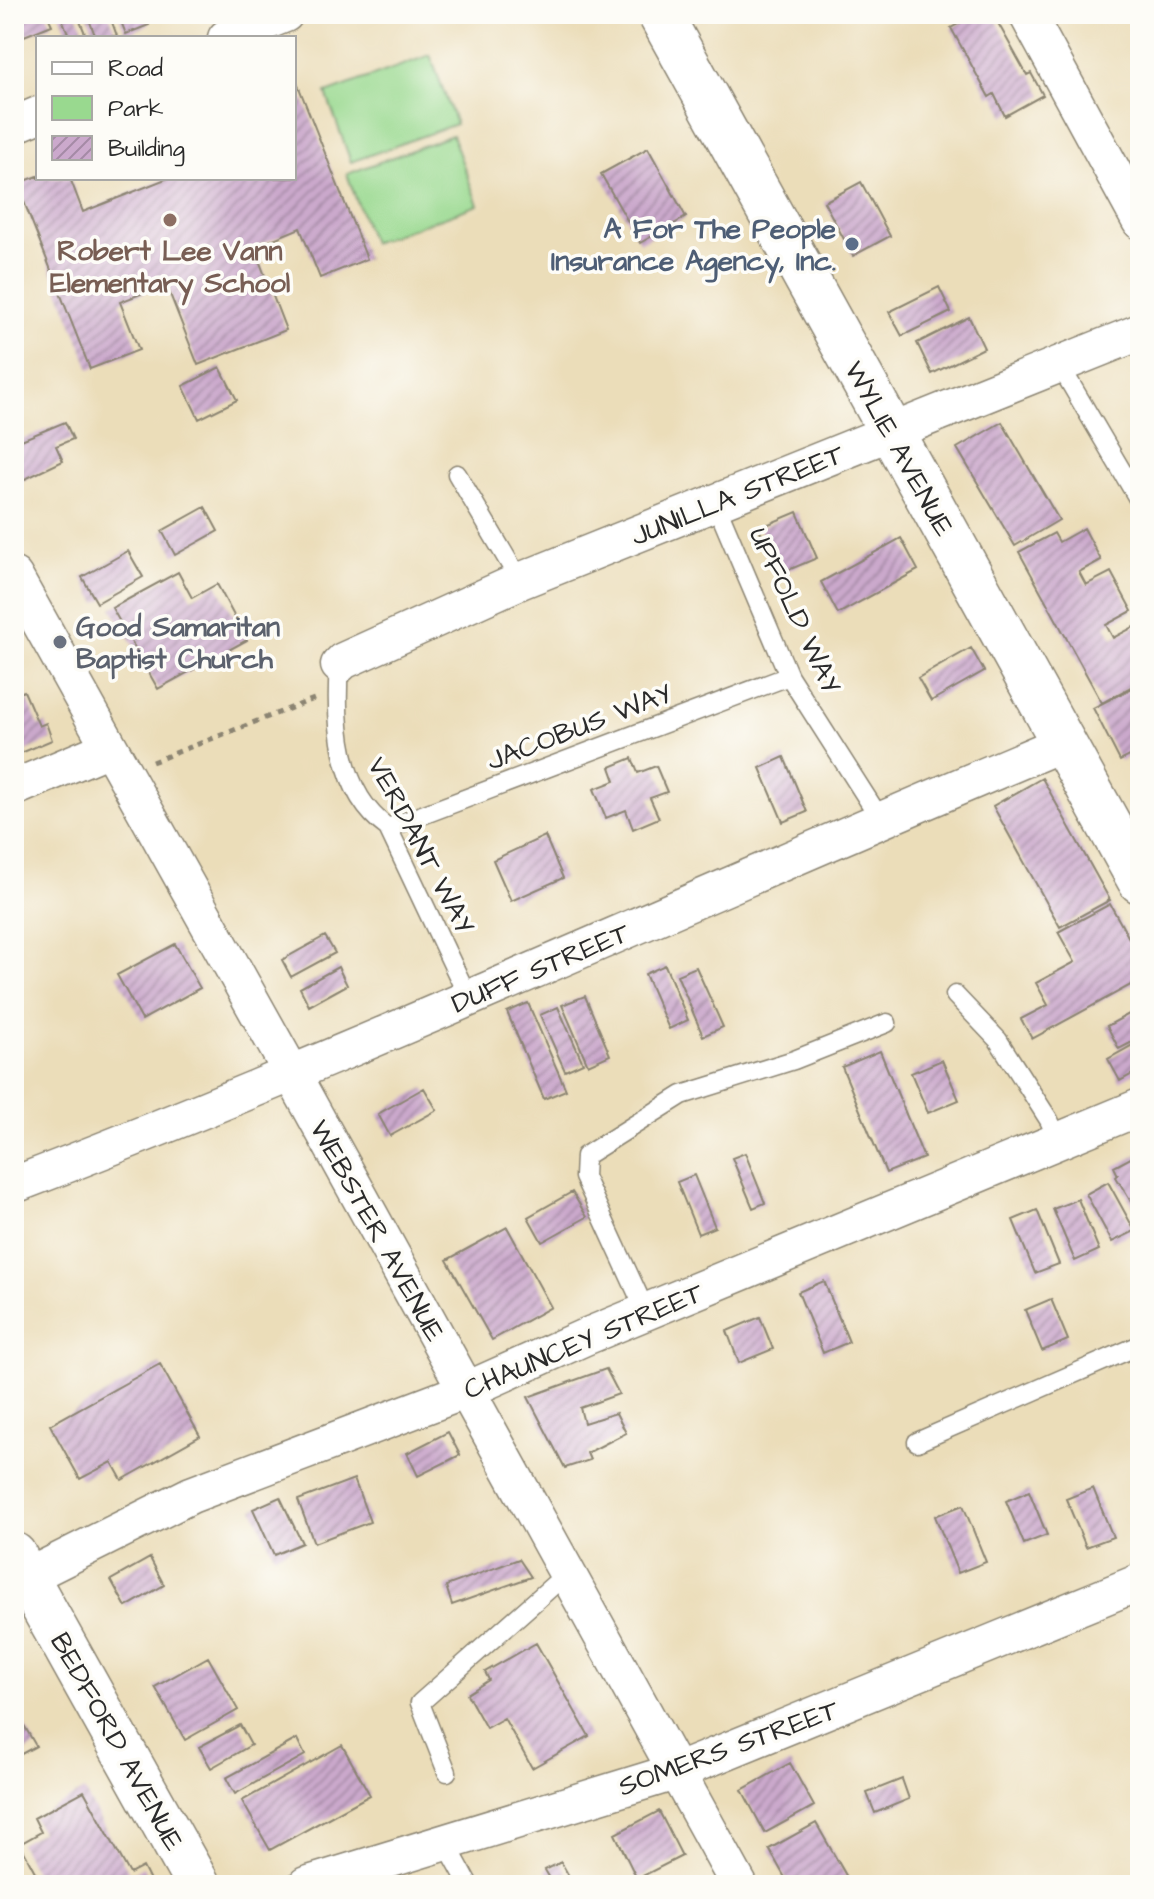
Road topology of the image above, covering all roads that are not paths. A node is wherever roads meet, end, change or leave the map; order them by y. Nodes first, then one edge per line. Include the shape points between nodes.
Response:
1 (285, 14) edge
2 (660, 14) edge
3 (1027, 14) edge
4 (231, 36) edge
5 (36, 116) edge
6 (14, 125) edge
7 (1140, 221) edge
8 (1140, 332) edge
9 (1059, 364) junction
10 (891, 433) junction
11 (457, 474) dead end
12 (715, 502) junction
13 (1140, 502) edge
14 (14, 576) edge
15 (520, 581) junction
16 (339, 665) joint
17 (789, 676) junction
18 (1063, 743) junction
19 (117, 761) junction
20 (14, 788) edge
21 (881, 820) junction
22 (388, 828) junction
23 (1140, 881) edge
24 (955, 995) dead end
25 (469, 999) junction
26 (887, 1023) dead end
27 (291, 1072) junction
28 (1140, 1107) edge
29 (1058, 1140) junction
30 (14, 1185) edge
31 (646, 1312) junction
32 (1140, 1345) edge
33 (467, 1390) junction
34 (917, 1442) dead end
35 (17, 1561) edge
36 (566, 1574) junction
37 (1140, 1582) edge
38 (678, 1771) junction
39 (447, 1772) dead end
40 (446, 1843) junction
41 (198, 1885) edge
42 (306, 1885) edge
43 (469, 1885) edge
44 (739, 1885) edge

1 - 4 street
2 - 10 street, WYLIE AVENUE
3 - 7 street
5 - 6 street
8 - 9 street, JUNILLA STREET
9 - 10 street, JUNILLA STREET
9 - 13 lane
10 - 12 street, JUNILLA STREET
10 - 18 street, WYLIE AVENUE
11 - 15 lane
12 - 15 street, JUNILLA STREET
12 - 17 lane, UPFOLD WAY
14 - 19 street, WEBSTER AVENUE
15 - 16 street, JUNILLA STREET
16 - 22 lane, VERDANT WAY via 339,735 353,787 370,815
17 - 21 lane, UPFOLD WAY
17 - 22 lane, JACOBUS WAY
18 - 21 street, DUFF STREET
18 - 23 street, WYLIE AVENUE
19 - 20 street
19 - 27 street, WEBSTER AVENUE
21 - 25 street, DUFF STREET
22 - 25 lane, VERDANT WAY
24 - 29 lane via 998,1040
25 - 27 street, DUFF STREET
26 - 31 lane via 794,1060 682,1095 585,1156 584,1177
27 - 30 street, DUFF STREET
27 - 33 street, WEBSTER AVENUE
28 - 29 street, CHAUNCEY STREET
29 - 31 street, CHAUNCEY STREET
31 - 33 street, CHAUNCEY STREET
32 - 34 lane
33 - 35 street, CHAUNCEY STREET
33 - 36 street, WEBSTER AVENUE
35 - 41 street, BEDFORD AVENUE
36 - 38 street, WEBSTER AVENUE
36 - 39 lane via 420,1703
37 - 38 street, SOMERS STREET
38 - 40 street, SOMERS STREET
38 - 44 street, WEBSTER AVENUE
40 - 42 street, SOMERS STREET
40 - 43 lane

